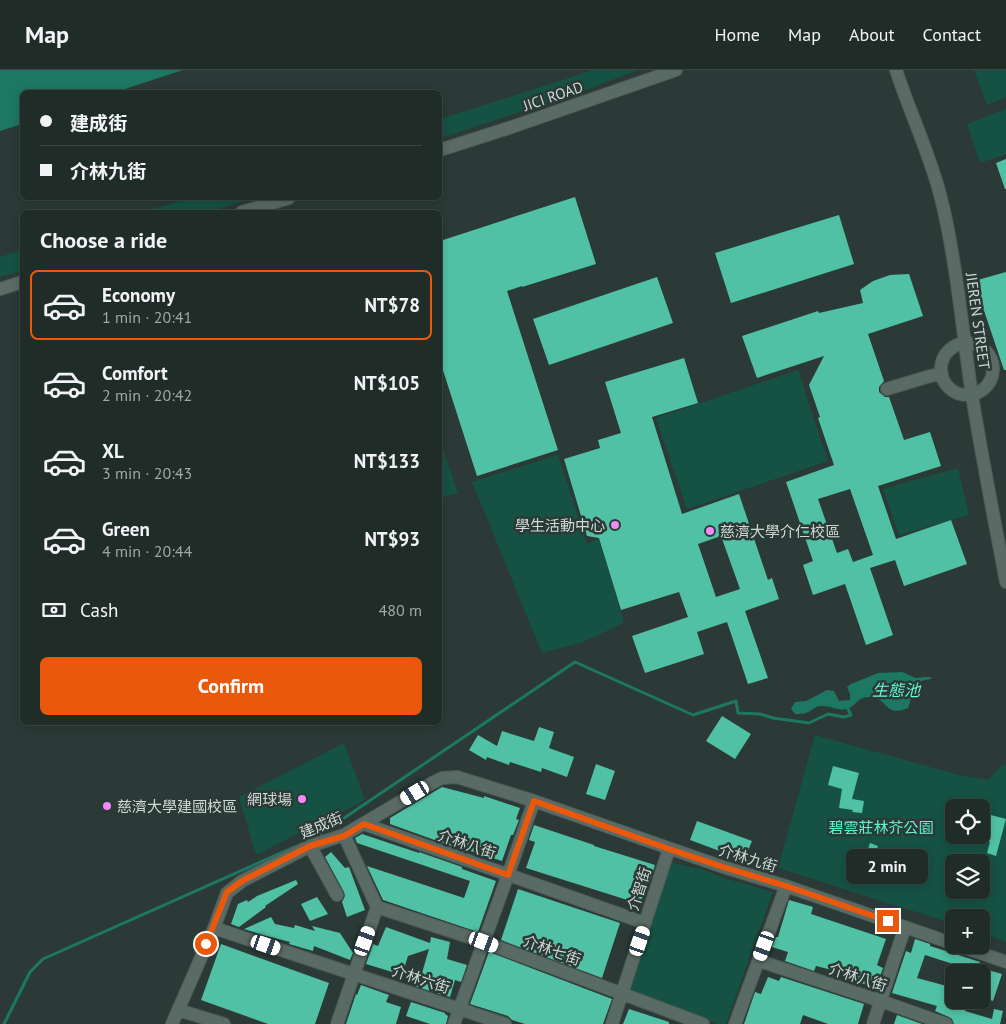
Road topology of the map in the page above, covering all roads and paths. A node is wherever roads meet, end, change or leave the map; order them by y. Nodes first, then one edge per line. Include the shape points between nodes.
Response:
1 (676, 70) edge
2 (896, 70) edge
3 (442, 149) edge
4 (282, 200) edge
5 (249, 210) edge
6 (20, 283) edge
7 (0, 289) edge
8 (964, 343) junction
9 (942, 374) junction
10 (887, 389) dead end
11 (972, 394) junction
12 (1006, 582) edge
13 (534, 801) junction
14 (364, 824) junction
15 (344, 836) junction
16 (310, 846) junction
17 (669, 849) junction
18 (508, 875) junction
19 (786, 886) junction
20 (336, 895) dead end
21 (377, 907) junction
22 (646, 923) junction
23 (905, 927) junction
24 (214, 928) junction
25 (945, 941) edge
26 (484, 942) junction
27 (983, 954) edge
28 (759, 961) junction
29 (1006, 962) edge
30 (354, 974) junction
31 (622, 993) junction
32 (881, 1001) junction
33 (460, 1008) junction
34 (178, 1010) junction
35 (172, 1024) edge
36 (224, 1024) edge
37 (336, 1024) edge
38 (454, 1024) edge
39 (505, 1024) edge
40 (612, 1024) edge
41 (703, 1024) edge
42 (735, 1024) edge
43 (873, 1024) edge
44 (946, 1024) edge

1 - 3 street, JICI ROAD
2 - 8 street, JIEREN STREET via 941,197
4 - 5 street
6 - 7 street
8 - 9 street via 956,345 944,356
8 - 11 street, JIEREN STREET
8 - 11 street via 973,344 988,353 993,370 987,386
9 - 10 street
9 - 11 street via 948,388 964,395
11 - 12 street, JIEREN STREET
13 - 14 street, 建成街 via 457,777 442,778
13 - 17 street, 介林九街
13 - 18 street
14 - 15 street, 建成街
14 - 18 street, 介林八街
15 - 16 street, 建成街
15 - 21 street
16 - 20 street
16 - 24 street, 建成街 via 227,892
17 - 19 street, 介林九街
17 - 22 street, 介智街
18 - 22 street, 介林八街
18 - 26 street
19 - 23 street, 介林九街
19 - 28 street
21 - 26 street, 介林七街
21 - 30 street
22 - 31 street, 介智街
23 - 25 street, 介林九街
23 - 32 street
24 - 30 street, 介林六街
24 - 34 street, 建成街
26 - 31 street, 介林七街
26 - 33 street
27 - 29 street, 介林九街
28 - 32 street, 介林八街
28 - 42 street
30 - 33 street, 介林六街
30 - 37 street
31 - 40 street, 介智街
31 - 41 street, 介林七街
32 - 43 street
32 - 44 street, 介林八街
33 - 38 street
33 - 39 street, 介林六街
34 - 35 street, 建成街
34 - 36 street

